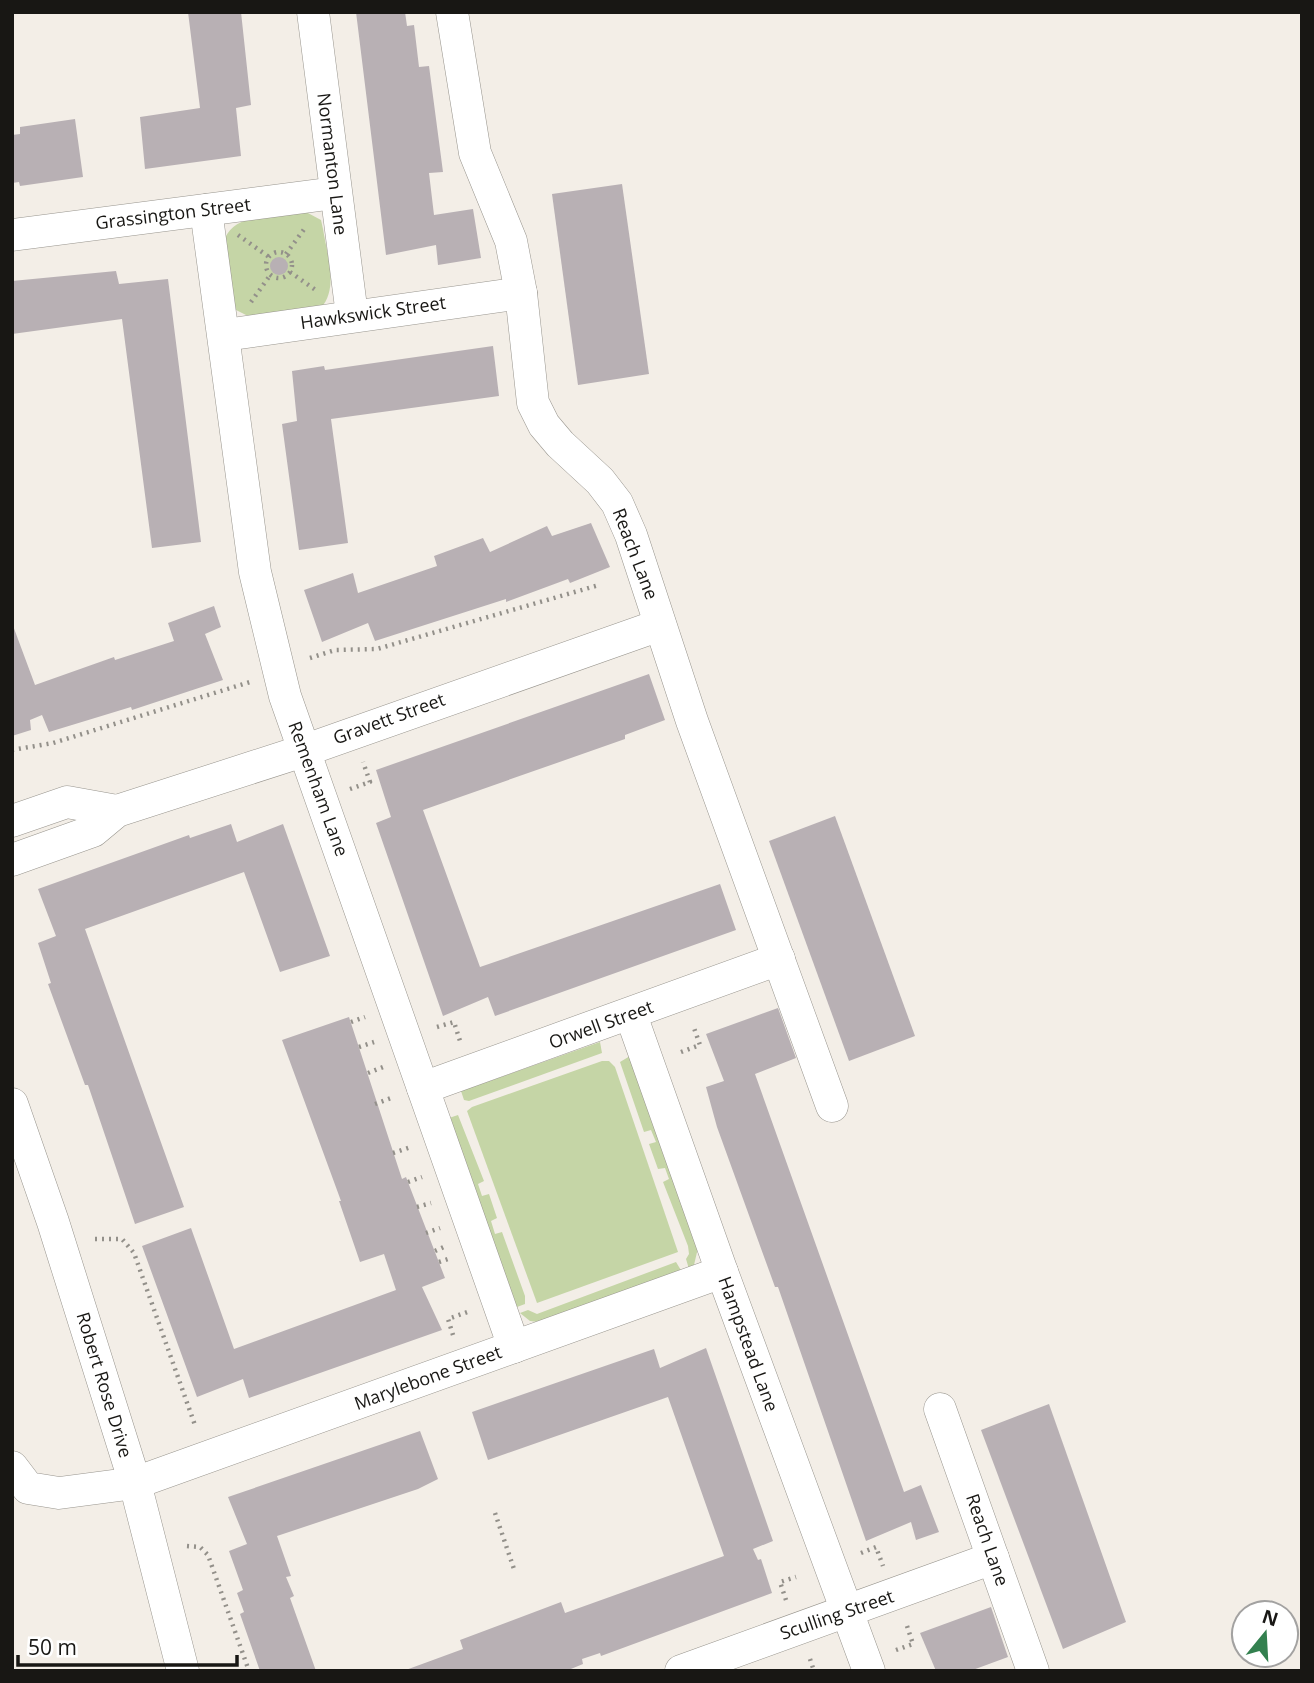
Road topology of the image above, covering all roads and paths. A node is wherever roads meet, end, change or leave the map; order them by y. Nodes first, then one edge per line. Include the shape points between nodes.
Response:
1 (313, 12) edge
2 (452, 12) edge
3 (335, 193) junction
4 (206, 210) junction
5 (310, 222) dead end
6 (236, 233) dead end
7 (12, 235) edge
8 (286, 254) junction
9 (269, 257) junction
10 (290, 272) junction
11 (271, 274) junction
12 (521, 293) junction
13 (320, 294) dead end
14 (248, 306) dead end
15 (352, 315) junction
16 (225, 335) junction
17 (599, 584) dead end
18 (660, 625) junction
19 (310, 658) dead end
20 (250, 682) dead end
21 (12, 750) edge
22 (303, 751) junction
23 (363, 762) dead end
24 (350, 789) dead end
25 (117, 811) junction
26 (12, 821) edge
27 (12, 860) edge
28 (779, 959) junction
29 (631, 1015) junction
30 (365, 1017) dead end
31 (351, 1022) dead end
32 (437, 1027) dead end
33 (694, 1028) dead end
34 (460, 1041) dead end
35 (374, 1042) dead end
36 (359, 1047) dead end
37 (681, 1052) dead end
38 (383, 1068) dead end
39 (368, 1073) dead end
40 (423, 1088) junction
41 (394, 1097) dead end
42 (12, 1104) edge
43 (375, 1104) dead end
44 (832, 1106) dead end
45 (411, 1147) dead end
46 (393, 1153) dead end
47 (422, 1177) dead end
48 (408, 1182) dead end
49 (432, 1202) dead end
50 (417, 1207) dead end
51 (441, 1228) dead end
52 (426, 1233) dead end
53 (95, 1239) dead end
54 (447, 1246) dead end
55 (435, 1251) dead end
56 (451, 1258) dead end
57 (439, 1262) dead end
58 (722, 1272) junction
59 (470, 1311) dead end
60 (453, 1335) dead end
61 (514, 1347) junction
62 (940, 1409) dead end
63 (196, 1428) dead end
64 (12, 1467) edge
65 (135, 1483) junction
66 (495, 1513) dead end
67 (187, 1546) dead end
68 (860, 1553) dead end
69 (992, 1558) junction
70 (883, 1566) dead end
71 (515, 1572) dead end
72 (796, 1577) dead end
73 (786, 1600) dead end
74 (847, 1612) junction
75 (907, 1626) dead end
76 (895, 1650) dead end
77 (810, 1659) dead end
78 (183, 1671) edge
79 (249, 1671) edge
80 (681, 1671) edge
81 (814, 1671) edge
82 (869, 1671) edge
83 (1033, 1671) edge

1 - 3 street, Normanton Lane
2 - 12 street, Reach Lane via 475,153 511,240
3 - 4 street, Grassington Street
3 - 15 street, Normanton Lane
4 - 7 street, Grassington Street
4 - 16 street, Remenham Lane
5 - 8 path
6 - 9 path
8 - 9 path
8 - 10 path via 291,260
9 - 11 path via 266,264
10 - 11 path via 283,277
10 - 13 path
11 - 14 path
12 - 15 street, Hawkswick Street
12 - 18 street, Reach Lane via 533,402 544,425 617,503
15 - 16 street, Hawkswick Street
16 - 22 street, Remenham Lane via 256,572
17 - 19 path via 377,649 335,650
18 - 22 street, Gravett Street
18 - 28 street, Reach Lane
20 - 21 path via 53,743
22 - 25 street, Gravett Street
22 - 40 street, Remenham Lane
23 - 24 path via 370,782
25 - 26 street, Gravett Street via 66,802
25 - 27 street, Gravett Street via 93,831
28 - 29 street, Orwell Street
28 - 44 street, Reach Lane
29 - 40 street, Orwell Street
29 - 58 street, Hampstead Lane
30 - 31 path
32 - 34 path via 454,1022
33 - 37 path via 700,1045
35 - 36 path
38 - 39 path
40 - 61 street, Remenham Lane
41 - 43 path
42 - 65 street, Robert Rose Drive
45 - 46 path
47 - 48 path
49 - 50 path
51 - 52 path
53 - 63 path via 122,1239 134,1253
54 - 55 path
56 - 57 path
58 - 61 street, Marylebone Street
58 - 74 street, Hampstead Lane
59 - 60 path via 448,1319
61 - 65 street, Marylebone Street
62 - 69 street, Reach Lane
64 - 65 street, Marylebone Street via 28,1488 58,1493
65 - 78 street, Robert Rose Drive
66 - 71 path
67 - 79 path via 200,1547 208,1555
68 - 70 path via 876,1547
69 - 74 street, Sculling Street
69 - 83 street, Reach Lane
72 - 73 path via 780,1583
74 - 80 street, Sculling Street
74 - 82 street, Hampstead Lane
75 - 76 path via 913,1644
77 - 81 path

